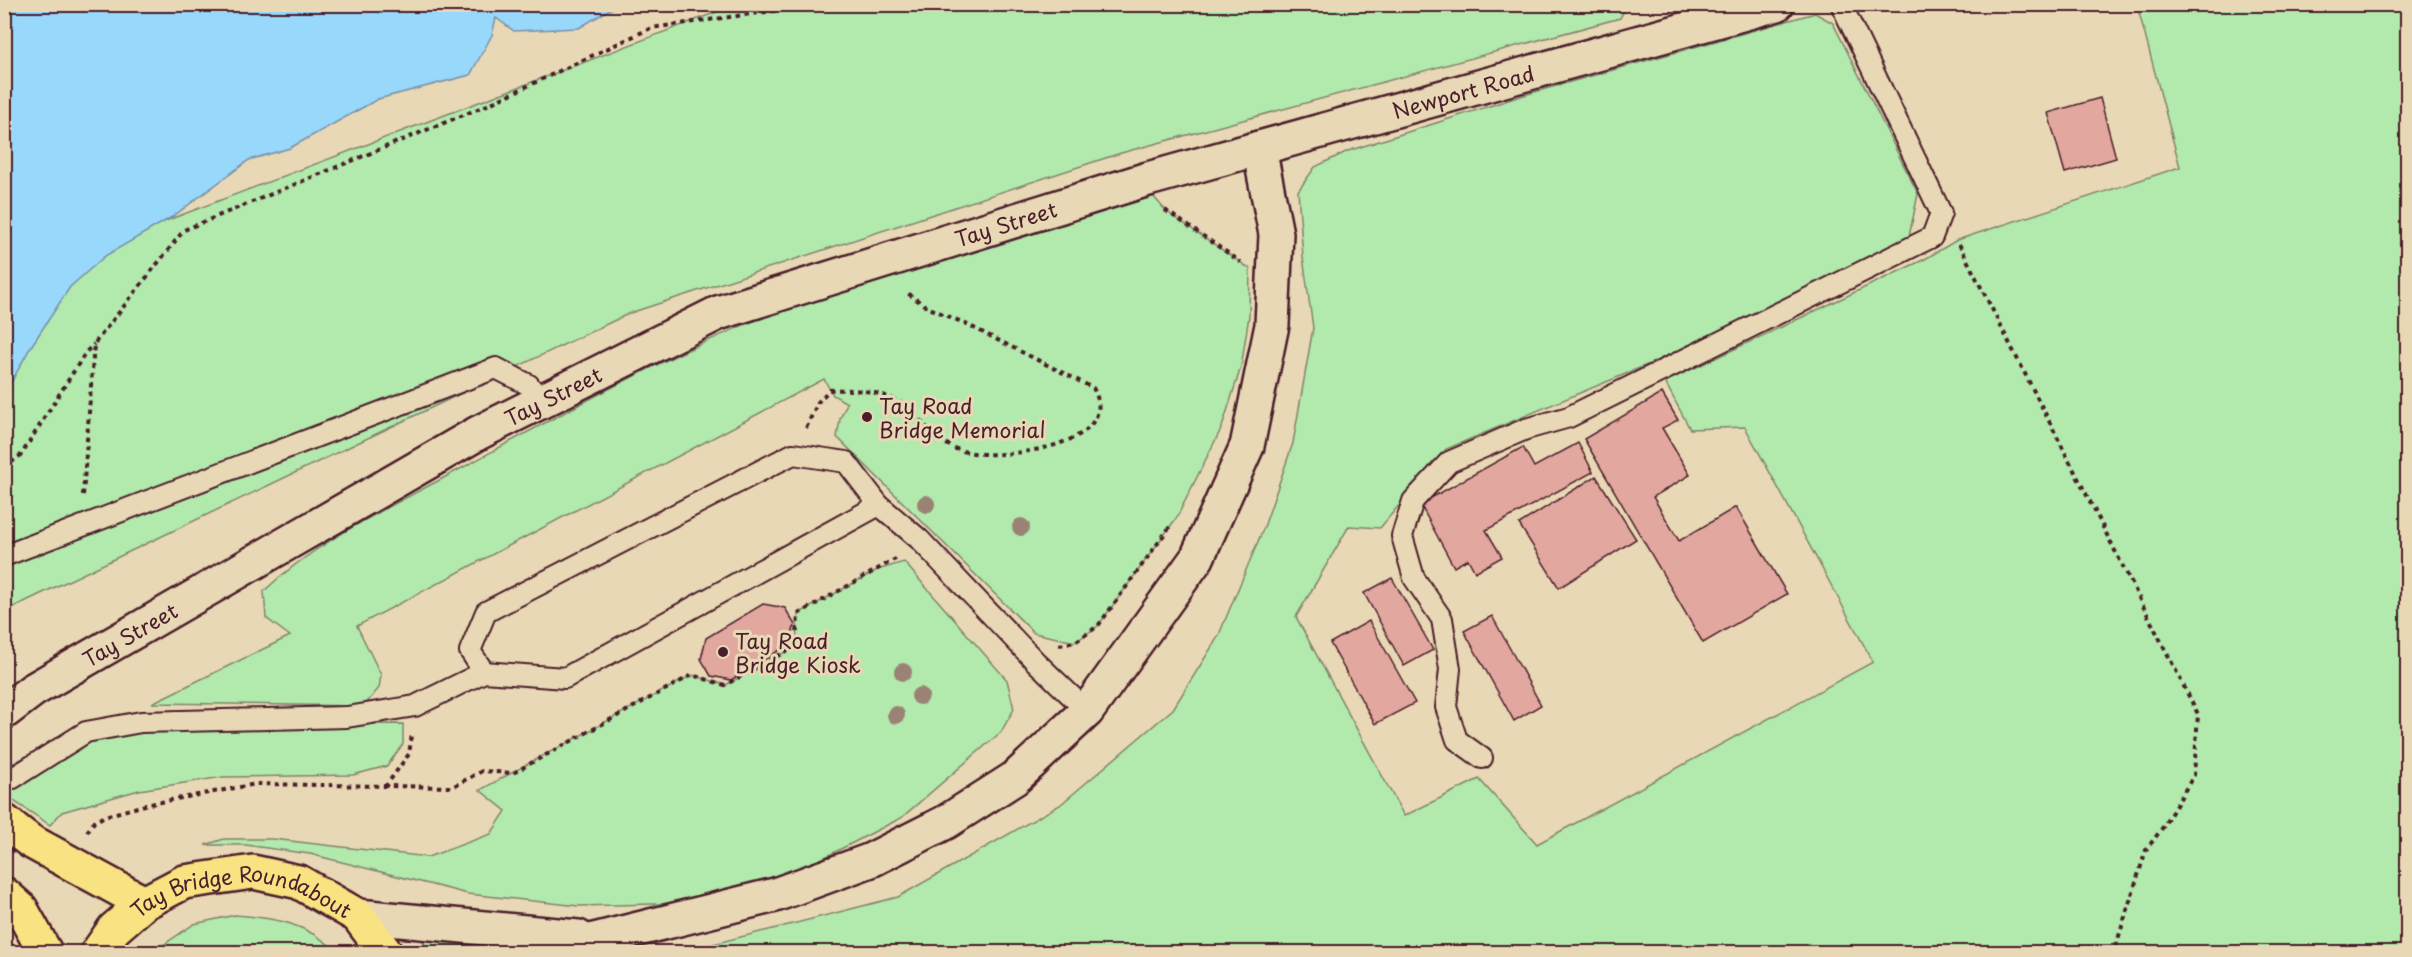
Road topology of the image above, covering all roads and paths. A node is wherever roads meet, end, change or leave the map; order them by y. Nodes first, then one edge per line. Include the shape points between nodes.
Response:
1 (823, 4) edge
2 (1777, 4) edge
3 (1841, 4) edge
4 (1259, 148) junction
5 (1154, 191) junction
6 (1941, 213) junction
7 (1250, 269) dead end
8 (900, 287) dead end
9 (94, 344) junction
10 (541, 401) junction
11 (811, 417) dead end
12 (4, 468) edge
13 (879, 505) junction
14 (1177, 516) dead end
15 (83, 526) junction
16 (906, 553) dead end
17 (4, 556) edge
18 (1050, 646) dead end
19 (484, 672) junction
20 (415, 706) junction
21 (1087, 711) junction
22 (4, 712) edge
23 (1482, 758) dead end
24 (13, 778) dead end
25 (384, 787) junction
26 (4, 821) edge
27 (71, 850) junction
28 (13, 902) edge
29 (144, 903) junction
30 (358, 916) junction
31 (595, 938) junction
32 (45, 952) edge
33 (98, 952) edge
34 (386, 952) edge
35 (546, 952) edge
36 (2114, 952) edge

1 - 9 path via 651,28 485,106 184,230
2 - 4 main road, Newport Road
3 - 6 lane
4 - 5 main road, Newport Road
4 - 21 main road via 1276,234 1272,325 1246,446 1197,558
5 - 7 path via 1166,211
5 - 10 main road, Tay Street via 718,313
6 - 23 lane via 1932,237 1569,417 1526,429 1449,462 1413,501 1402,536 1414,578 1442,619 1450,669 1446,708 1457,740
6 - 36 path via 2198,714 2194,775 2146,849
8 - 11 path via 927,307 1093,388 1099,400 1099,414 1070,440 1043,449 987,454 956,449 934,436 897,402 878,394 830,390
9 - 12 path via 21,455
9 - 15 path via 83,470
10 - 15 lane via 529,385 496,368
10 - 22 main road, Tay Street via 478,433 33,690
13 - 19 lane via 565,678
13 - 19 lane via 846,462 793,454 486,612 470,651
13 - 21 lane via 920,539
14 - 18 path via 1098,627 1075,642
15 - 17 lane
16 - 25 path via 798,614 796,646 725,685 692,675 513,773 482,771 452,787
19 - 20 lane
20 - 24 lane via 347,717 141,722 86,732
20 - 25 path via 409,754
21 - 31 main road via 1015,778 946,822 871,860 775,896
25 - 27 path via 256,784 145,805 94,822
26 - 27 highway via 30,841
27 - 29 highway
28 - 32 highway
29 - 30 highway, Tay Bridge Roundabout via 184,882 253,872 299,882
29 - 33 highway, Tay Bridge Roundabout via 114,929
30 - 31 main road
30 - 34 highway, Tay Bridge Roundabout
31 - 35 main road

